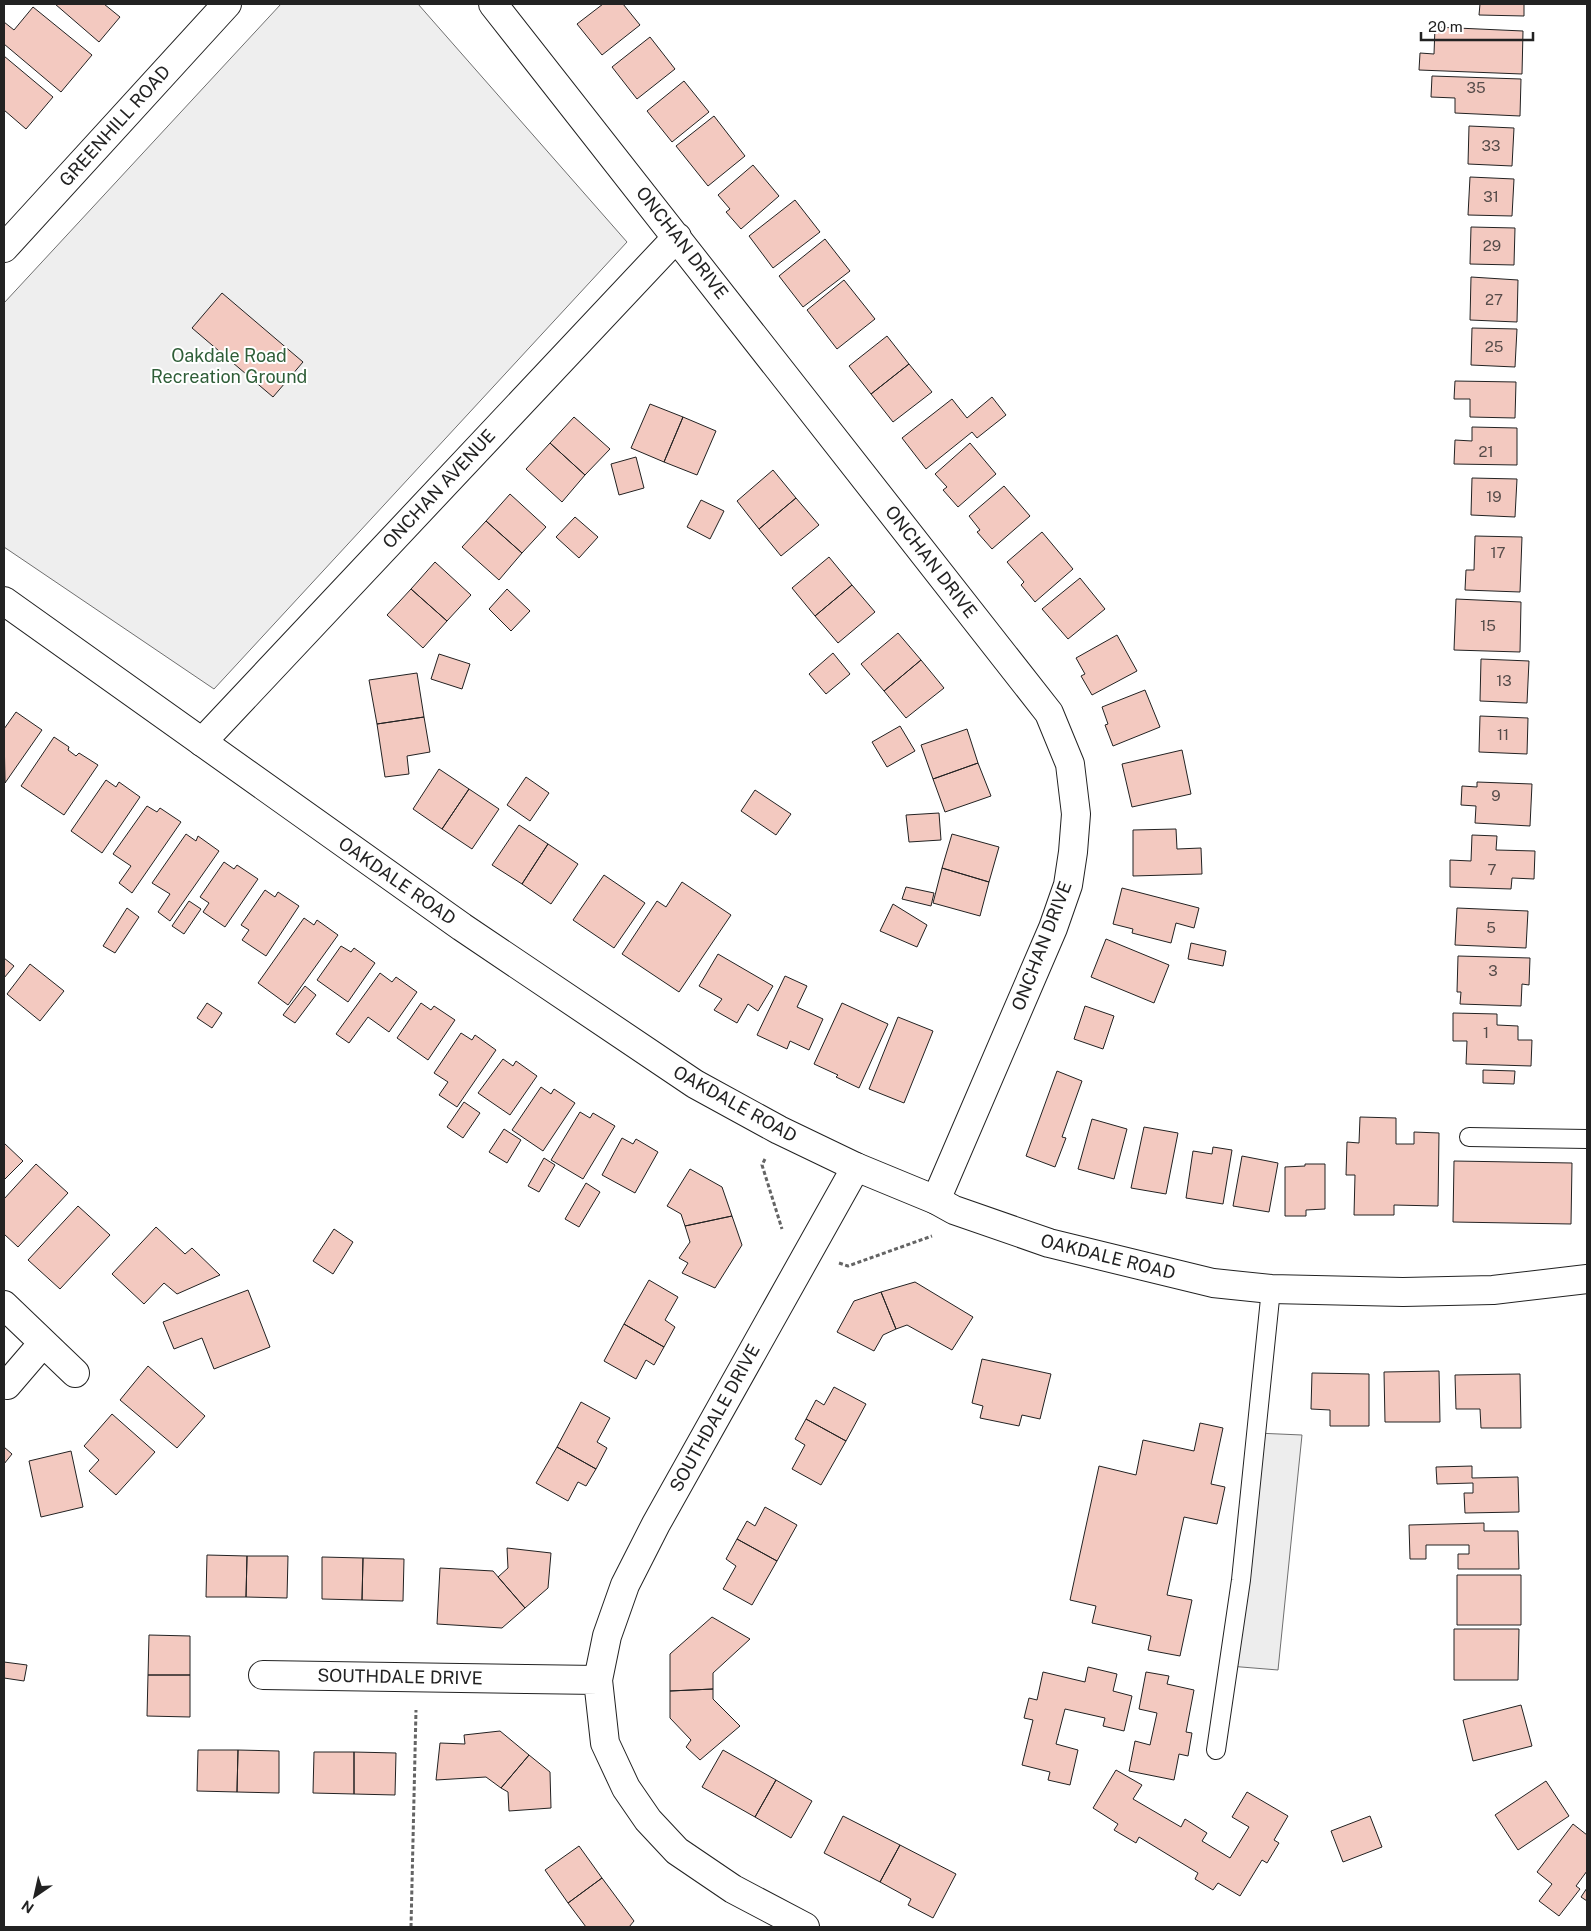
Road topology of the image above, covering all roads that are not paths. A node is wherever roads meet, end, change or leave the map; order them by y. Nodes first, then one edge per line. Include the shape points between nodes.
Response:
1 (227, 4) edge
2 (493, 4) edge
3 (677, 237) junction
4 (4, 248) edge
5 (4, 601) edge
6 (202, 742) junction
7 (1469, 1137) dead end
8 (1587, 1139) edge
9 (856, 1167) junction
10 (936, 1200) junction
11 (1587, 1279) edge
12 (1271, 1289) junction
13 (4, 1305) edge
14 (44, 1343) junction
15 (75, 1373) dead end
16 (7, 1385) dead end
17 (263, 1675) dead end
18 (598, 1680) junction
19 (1216, 1750) dead end
20 (804, 1927) edge

1 - 4 street, GREENHILL ROAD
2 - 3 street, ONCHAN DRIVE
3 - 6 street, ONCHAN AVENUE
3 - 10 street, ONCHAN DRIVE via 1049,713 1070,764 1076,814 1068,885 1053,928
5 - 6 street, OAKDALE ROAD
6 - 9 street, OAKDALE ROAD via 462,927 695,1084
7 - 8 lane
9 - 10 street, OAKDALE ROAD
9 - 18 street, SOUTHDALE DRIVE via 625,1585 607,1636
10 - 12 street, OAKDALE ROAD via 954,1210 1049,1243 1213,1283
11 - 12 street, OAKDALE ROAD via 1493,1290
12 - 19 lane via 1241,1580
13 - 14 street
14 - 15 street
14 - 16 street
17 - 18 street, SOUTHDALE DRIVE
18 - 20 street, SOUTHDALE DRIVE via 605,1743 626,1788 648,1820 677,1851 693,1862 733,1889

